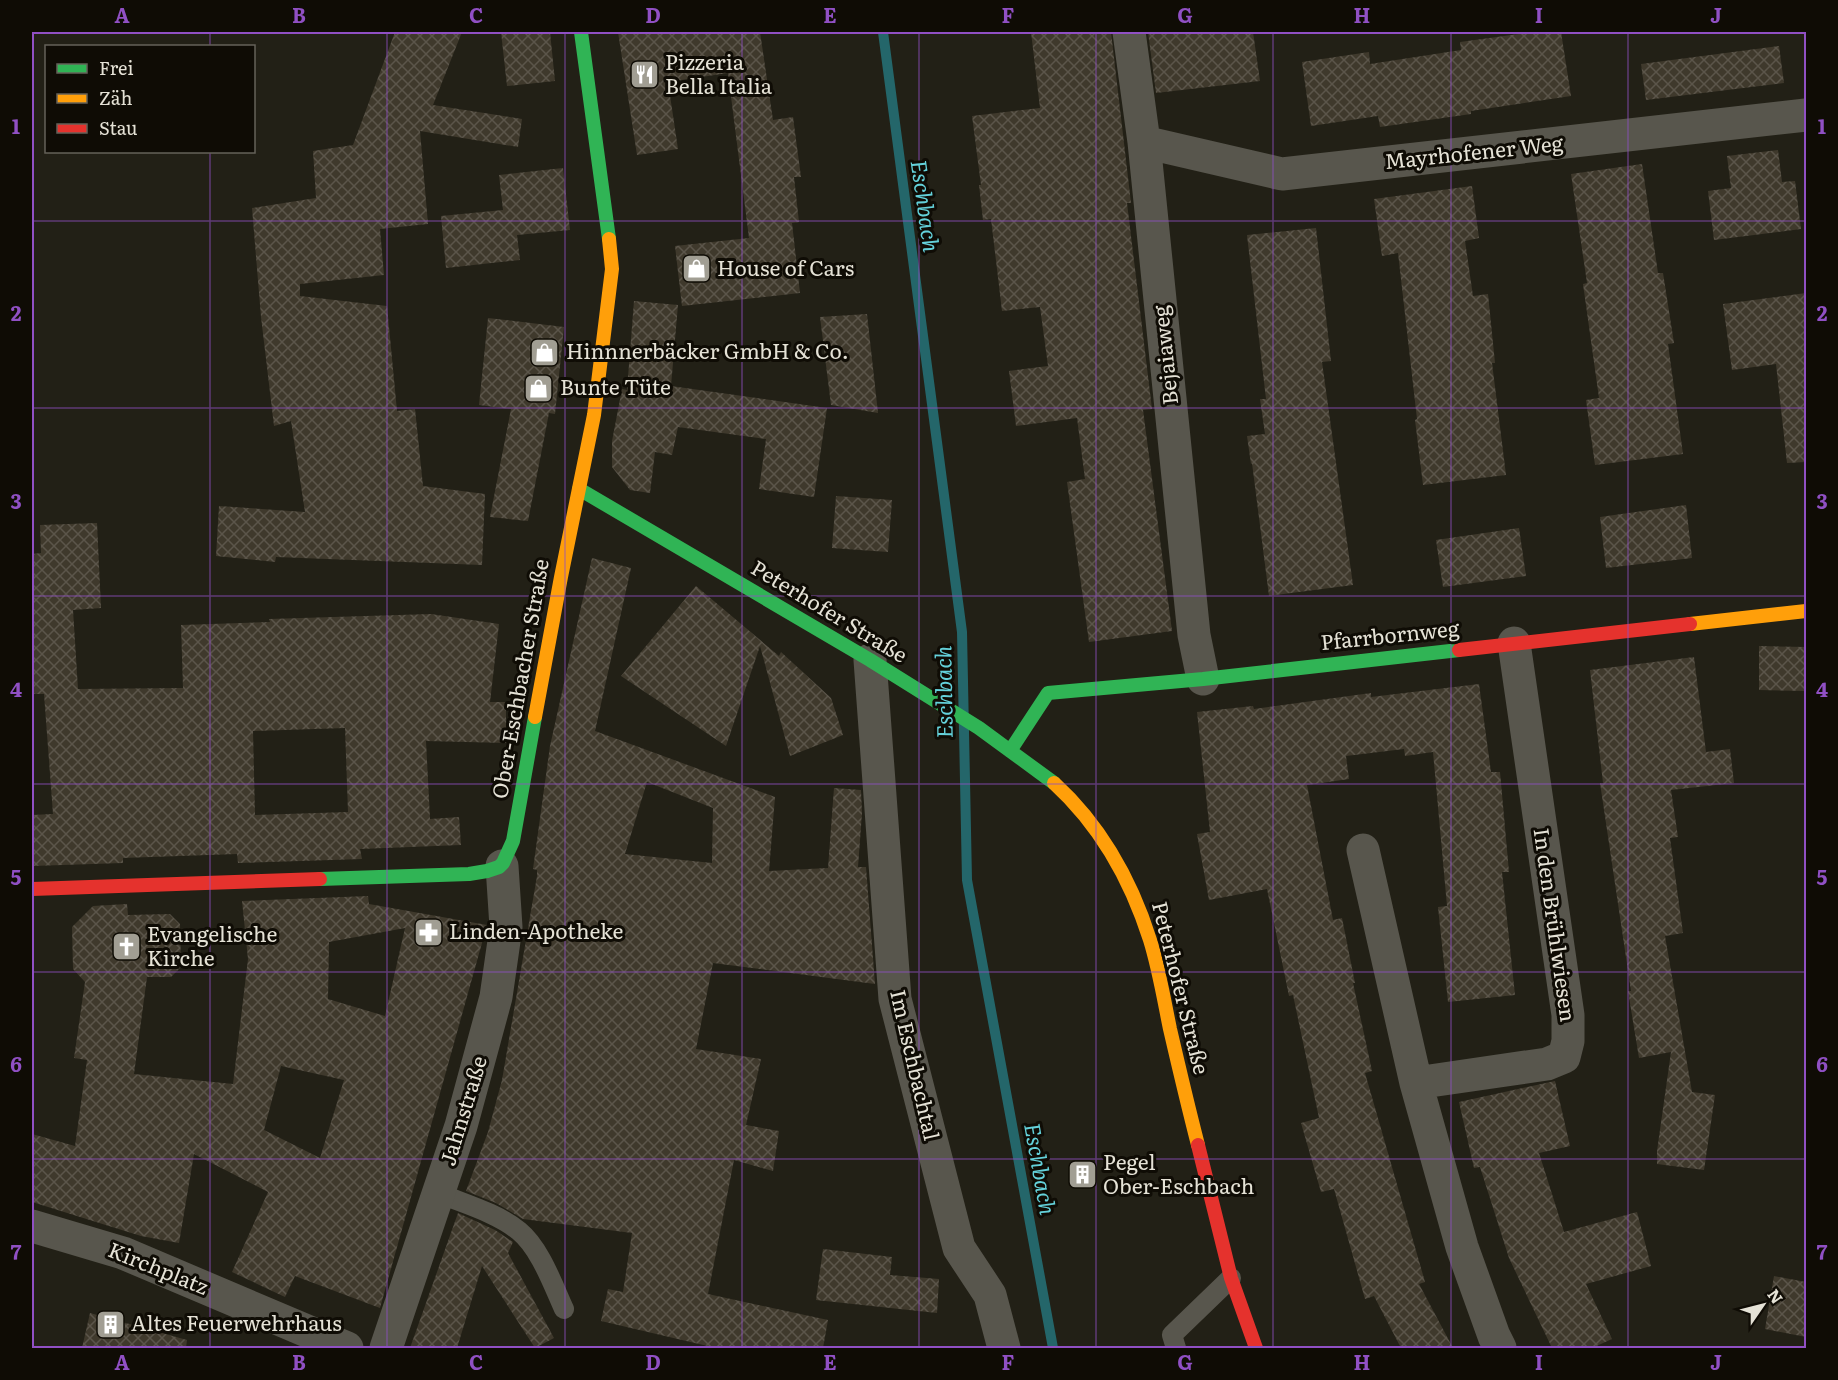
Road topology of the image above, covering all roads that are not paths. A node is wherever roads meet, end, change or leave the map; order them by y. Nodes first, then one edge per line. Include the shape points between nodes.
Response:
1 (581, 32) edge
2 (1129, 32) edge
3 (1806, 115) edge
4 (1144, 142) junction
5 (579, 489) junction
6 (1806, 611) edge
7 (1514, 643) junction
8 (870, 660) junction
9 (1203, 679) junction
10 (1010, 751) junction
11 (1363, 850) dead end
12 (502, 866) junction
13 (32, 889) edge
14 (1416, 1083) junction
15 (438, 1193) junction
16 (32, 1226) edge
17 (1231, 1278) junction
18 (564, 1309) dead end
19 (347, 1348) edge
20 (386, 1348) edge
21 (1004, 1348) edge
22 (1176, 1348) edge
23 (1256, 1348) edge
24 (1500, 1348) edge

1 - 5 street, Ober-Eschbacher Straße via 612,269 594,415
2 - 4 street, Bejaiaweg
3 - 4 street, Mayrhofener Weg via 1281,174
4 - 9 street, Bejaiaweg via 1194,635
5 - 8 street, Peterhofer Straße
5 - 12 street, Ober-Eschbacher Straße via 513,841
6 - 7 street, Pfarrbornweg
7 - 9 street, Pfarrbornweg
7 - 14 street, In den Brühlwiesen via 1568,1015 1568,1041 1564,1057 1547,1064
8 - 10 street, Peterhofer Straße
8 - 21 street, Im Eschbachtal via 895,999 959,1248 990,1294
9 - 10 street, Pfarrbornweg via 1048,693
10 - 17 street, Peterhofer Straße via 1073,801 1117,860 1134,894 1151,942
11 - 14 street
12 - 13 street via 469,874
12 - 15 street, Jahnstraße via 506,927 496,997 461,1126
14 - 24 street via 1462,1247
15 - 18 lane via 506,1222 522,1233 548,1273
15 - 20 street, Jahnstraße
16 - 19 street, Kirchplatz via 123,1253
17 - 22 lane via 1172,1335
17 - 23 street, Peterhofer Straße

